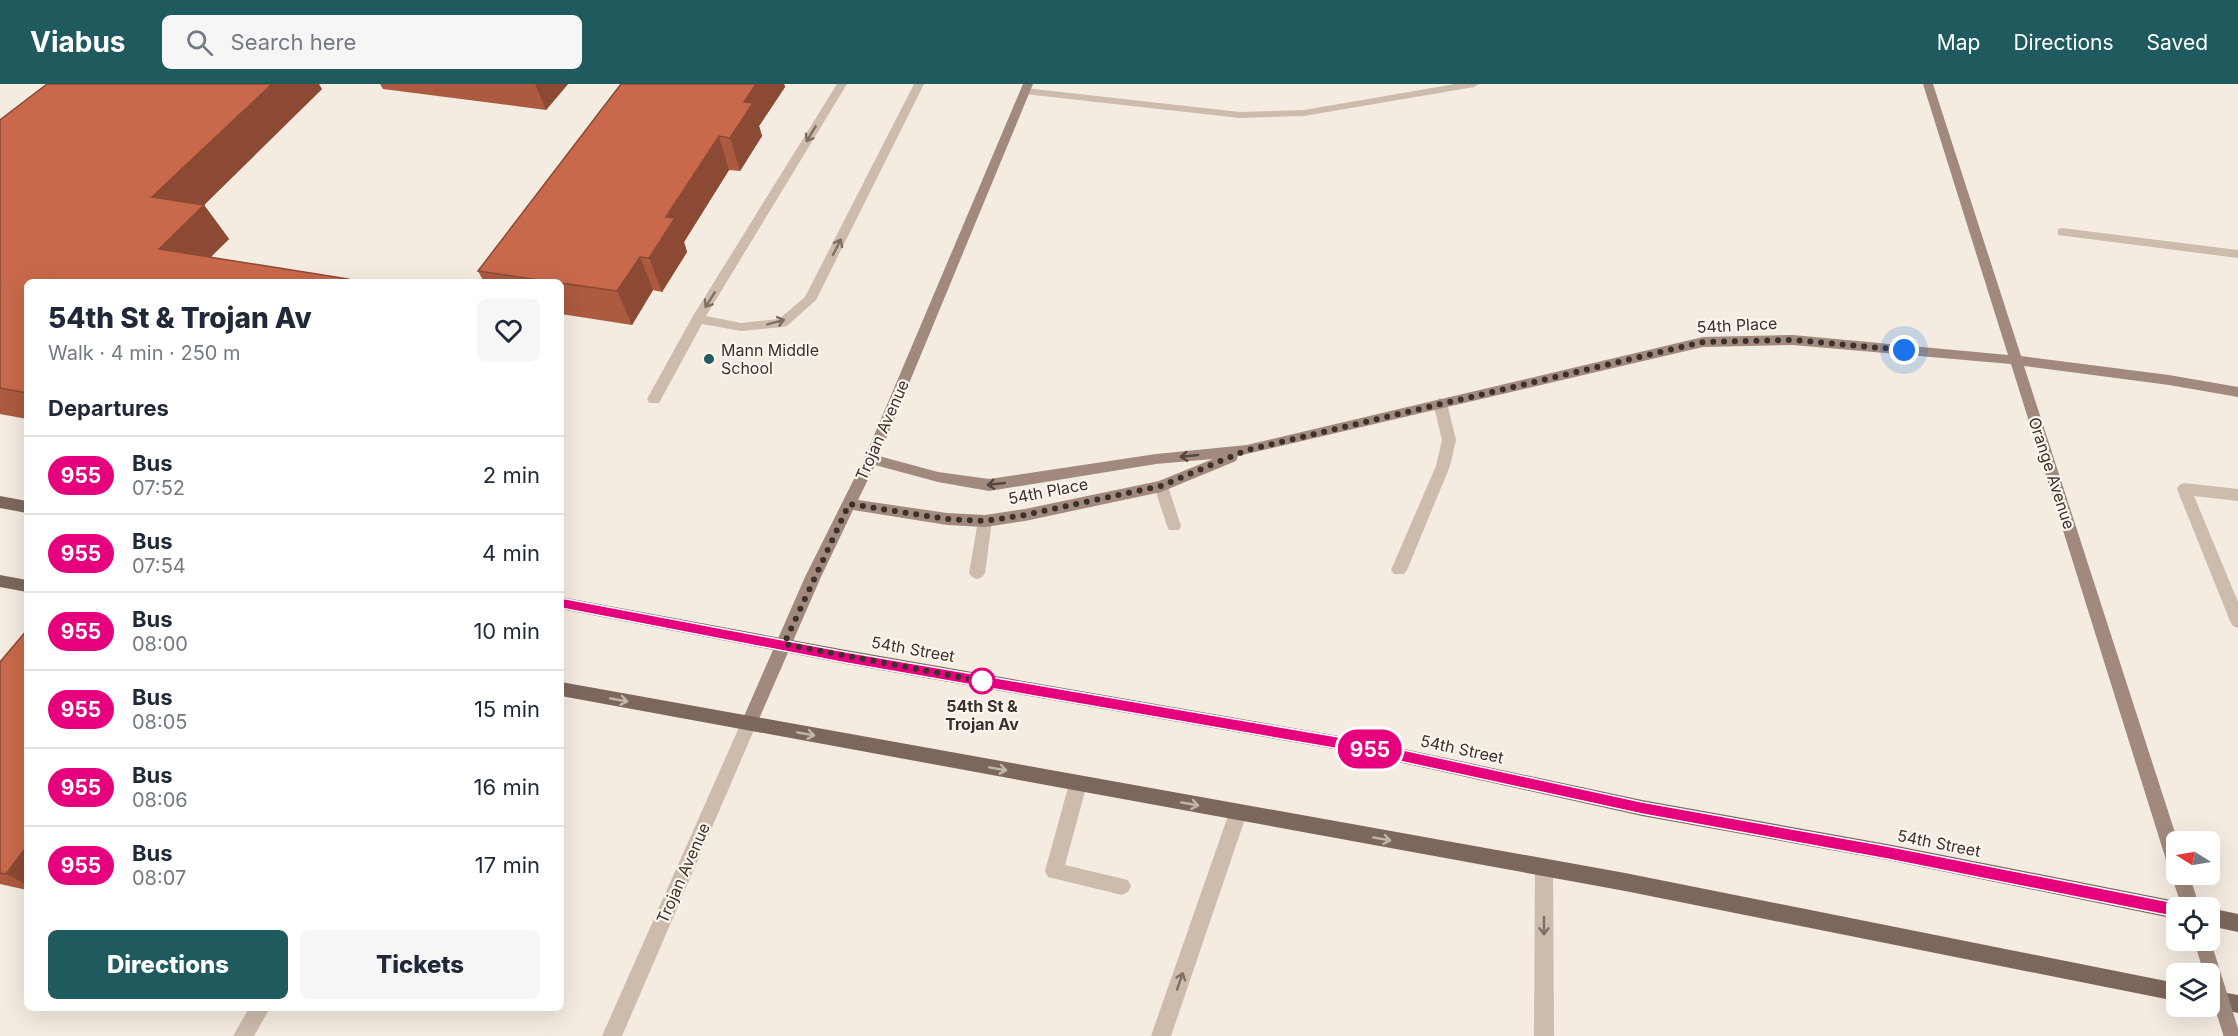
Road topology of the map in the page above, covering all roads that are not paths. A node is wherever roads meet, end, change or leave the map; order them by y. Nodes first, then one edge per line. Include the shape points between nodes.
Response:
1 (842, 84) edge
2 (919, 84) edge
3 (1474, 84) edge
4 (1928, 84) edge
5 (1027, 87) edge
6 (2062, 232) dead end
7 (2238, 254) edge
8 (698, 319) junction
9 (2016, 360) junction
10 (2238, 392) edge
11 (654, 399) dead end
12 (1440, 403) junction
13 (1247, 450) junction
14 (871, 459) junction
15 (1161, 486) junction
16 (2238, 495) edge
17 (0, 502) edge
18 (849, 504) junction
19 (24, 506) edge
20 (985, 521) junction
21 (1174, 526) dead end
22 (1399, 570) dead end
23 (977, 573) dead end
24 (0, 581) edge
25 (24, 585) edge
26 (564, 604) edge
27 (2238, 621) edge
28 (784, 644) junction
29 (564, 690) edge
30 (749, 723) junction
31 (1078, 784) junction
32 (1238, 813) junction
33 (2166, 831) edge
34 (1544, 868) junction
35 (1122, 885) dead end
36 (2166, 908) edge
37 (2220, 919) edge
38 (2238, 923) edge
39 (2205, 951) edge
40 (2166, 990) edge
41 (2220, 1001) edge
42 (2238, 1004) edge
43 (258, 1011) edge
44 (243, 1036) edge
45 (612, 1036) edge
46 (1161, 1036) edge
47 (1544, 1036) edge
48 (2232, 1036) edge

1 -> 8 street
8 -> 2 street via 741,327 782,323 810,300
3 - 5 street via 1304,113 1240,116
4 - 9 street, Orange Avenue
5 - 14 street, Trojan Avenue
6 - 7 street
8 - 11 street
9 - 10 street, 54th Place
9 - 12 street, 54th Place via 1793,340 1703,342
9 - 33 street, Orange Avenue
12 - 13 street, 54th Place
12 - 22 street via 1449,440 1443,466
13 -> 14 street, 54th Place via 1156,459 989,485 938,477
13 - 15 street, 54th Place
14 - 18 street, Trojan Avenue
15 - 20 street, 54th Place
15 - 21 street
16 - 27 street via 2184,489
17 - 19 main road
18 - 20 street, 54th Place
18 - 28 street, Trojan Avenue
20 - 23 street
24 - 25 main road
26 - 28 main road, 54th Street
28 - 30 street, Trojan Avenue
28 - 36 main road, 54th Street via 1362,747 1642,808
29 -> 30 main road
30 -> 31 main road
30 - 45 street, Trojan Avenue
31 -> 32 main road
31 - 35 street via 1054,871
32 -> 34 main road
46 -> 32 street
34 - 40 main road
34 -> 47 street
37 - 38 main road
39 - 48 street, bridge
41 - 42 main road
43 - 44 street

